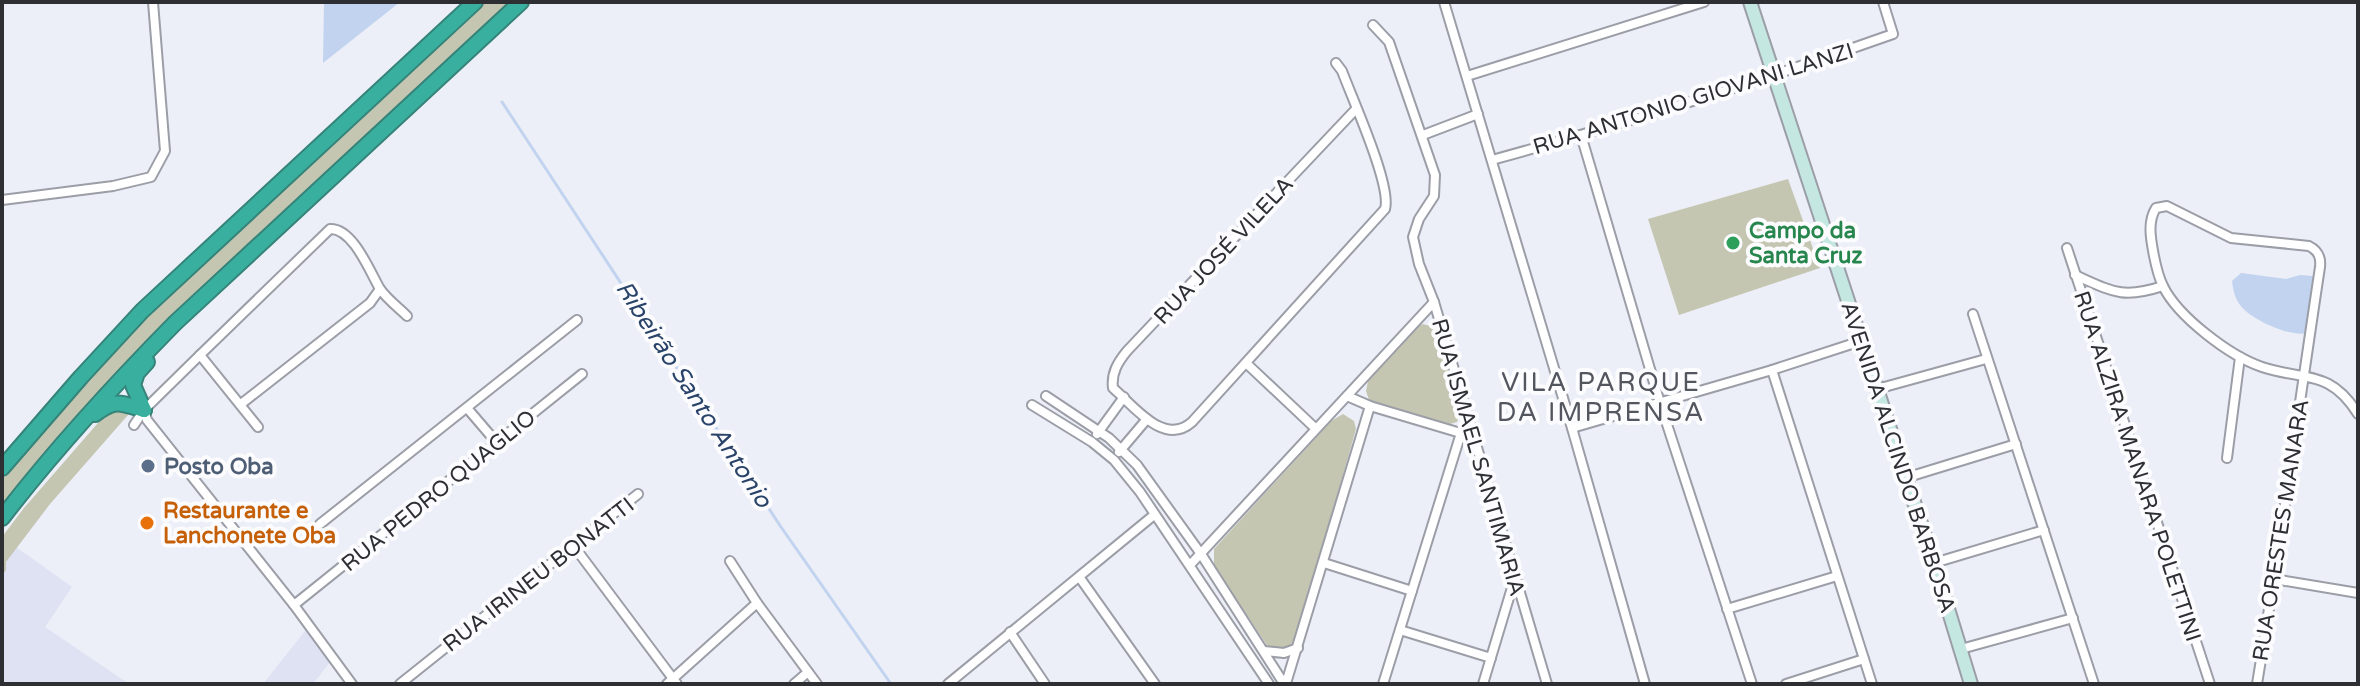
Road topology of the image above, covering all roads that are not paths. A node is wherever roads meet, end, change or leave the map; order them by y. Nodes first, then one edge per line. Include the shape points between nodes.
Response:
1 (153, 2) edge
2 (475, 2) edge
3 (521, 2) edge
4 (1444, 2) edge
5 (1704, 2) edge
6 (1750, 2) edge
7 (1883, 2) edge
8 (1373, 25) dead end
9 (1336, 63) dead end
10 (1467, 76) junction
11 (1775, 76) junction
12 (1356, 109) junction
13 (1478, 114) junction
14 (1423, 135) junction
15 (1581, 135) junction
16 (1492, 160) junction
17 (2, 200) edge
18 (2067, 248) dead end
19 (2075, 275) junction
20 (2163, 286) junction
21 (380, 289) junction
22 (1434, 302) junction
23 (1973, 314) dead end
24 (407, 316) dead end
25 (577, 320) dead end
26 (175, 323) junction
27 (1861, 341) junction
28 (200, 355) junction
29 (2240, 357) junction
30 (1986, 359) junction
31 (1246, 363) junction
32 (1772, 370) junction
33 (582, 374) dead end
34 (2304, 375) junction
35 (1877, 389) junction
36 (1046, 396) dead end
37 (1347, 396) junction
38 (1124, 397) junction
39 (1660, 403) junction
40 (241, 404) junction
41 (1032, 405) dead end
42 (1370, 406) junction
43 (467, 408) junction
44 (2358, 414) edge
45 (145, 415) junction
46 (1147, 419) junction
47 (258, 427) dead end
48 (137, 428) dead end
49 (1315, 428) junction
50 (1572, 428) junction
51 (76, 429) junction
52 (1099, 431) junction
53 (1461, 433) junction
54 (1472, 436) junction
55 (1092, 442) junction
56 (497, 443) junction
57 (2016, 444) junction
58 (1122, 448) junction
59 (2227, 458) dead end
60 (1114, 460) junction
61 (2, 467) edge
62 (1905, 478) junction
63 (638, 494) dead end
64 (1154, 515) junction
65 (2, 519) edge
66 (320, 524) dead end
67 (2044, 530) junction
68 (573, 545) junction
69 (1201, 554) junction
70 (730, 561) dead end
71 (1324, 563) junction
72 (1934, 563) junction
73 (1190, 565) junction
74 (1837, 576) junction
75 (1080, 578) junction
76 (2274, 579) junction
77 (1515, 580) junction
78 (1412, 591) junction
79 (2358, 593) edge
80 (757, 603) junction
81 (294, 605) junction
82 (1727, 609) junction
83 (2073, 618) junction
84 (1400, 630) junction
85 (1010, 632) junction
86 (1298, 648) junction
87 (1961, 649) junction
88 (1264, 651) junction
89 (1491, 658) junction
90 (1864, 659) junction
91 (808, 672) junction
92 (673, 682) edge
93 (1281, 682) edge
94 (352, 684) edge
95 (400, 684) edge
96 (794, 684) edge
97 (817, 684) edge
98 (948, 684) edge
99 (1045, 684) edge
100 (1155, 684) edge
101 (1383, 684) edge
102 (1483, 684) edge
103 (1547, 684) edge
104 (1645, 684) edge
105 (1752, 684) edge
106 (1786, 684) edge
107 (1872, 684) edge
108 (1971, 684) edge
109 (2094, 684) edge
110 (2210, 684) edge
111 (2257, 684) edge

1 - 17 street via 165,151 151,177
2 - 61 highway via 142,311
3 - 26 highway
4 - 10 street
5 - 10 street
6 - 11 street, AVENIDA ALCINDO BARBOSA
7 - 11 street, RUA ANTONIO GIOVANI LANZI via 1893,34
8 - 14 street via 1389,42
9 - 12 street
10 - 13 street
11 - 15 street, RUA ANTONIO GIOVANI LANZI
11 - 27 street, AVENIDA ALCINDO BARBOSA
12 - 31 street via 1386,190 1383,214
12 - 38 street, RUA JOSÉ VILELA via 1127,351 1112,383
13 - 14 street
13 - 16 street
14 - 22 street, RUA ISMAEL SANTIMARIA via 1436,186 1414,230 1414,247
15 - 16 street, RUA ANTONIO GIOVANI LANZI
15 - 39 street
16 - 50 street
18 - 19 street, RUA ALZIRA MANARA POLETTINI
19 - 20 street via 2126,294
19 - 110 street, RUA ALZIRA MANARA POLETTINI
20 - 29 street via 2185,314
20 - 34 street, RUA ORESTES MANARA via 2151,222 2156,208 2167,206 2231,238 2304,245 2317,252 2320,267
21 - 24 street
21 - 28 street via 350,239 334,229 325,232
21 - 40 street via 370,303
22 - 37 street
22 - 54 street, RUA ISMAEL SANTIMARIA
23 - 30 street
25 - 43 street
26 - 45 highway via 134,380
26 - 51 highway
27 - 32 street
27 - 35 street, AVENIDA ALCINDO BARBOSA
28 - 40 street
28 - 45 street
29 - 34 street
29 - 59 street
30 - 35 street
30 - 57 street
31 - 46 street via 1182,429 1172,431
31 - 49 street
32 - 39 street
32 - 74 street
33 - 56 street, RUA PEDRO QUAGLIO
34 - 44 street via 2329,384
34 - 76 street, RUA ORESTES MANARA
35 - 62 street, AVENIDA ALCINDO BARBOSA
36 - 52 street
37 - 42 street
37 - 49 street
38 - 46 street
38 - 52 street
39 - 50 street
39 - 82 street
40 - 47 street
41 - 55 street
42 - 53 street
42 - 71 street
43 - 56 street
43 - 66 street
45 - 48 street
45 - 51 highway via 127,403 112,403
45 - 81 street
46 - 58 street
49 - 69 street
50 - 104 street
51 - 65 highway
52 - 55 street
52 - 58 street
53 - 54 street
53 - 78 street
54 - 77 street, RUA ISMAEL SANTIMARIA
55 - 60 street
56 - 81 street, RUA PEDRO QUAGLIO
57 - 62 street
57 - 67 street
58 - 60 street
58 - 69 street
60 - 64 street
62 - 72 street, AVENIDA ALCINDO BARBOSA
63 - 68 street, RUA IRINEU BONATTI
64 - 73 street
64 - 75 street
67 - 72 street
67 - 83 street
68 - 92 street
68 - 95 street, RUA IRINEU BONATTI
69 - 73 street
69 - 88 street
70 - 80 street
71 - 78 street
71 - 86 street
72 - 87 street, AVENIDA ALCINDO BARBOSA
73 - 93 street
74 - 82 street
74 - 90 street
75 - 85 street
75 - 100 street
76 - 79 street
76 - 111 street, RUA ORESTES MANARA
77 - 89 street
77 - 103 street, RUA ISMAEL SANTIMARIA
78 - 84 street
80 - 91 street
80 - 92 street
81 - 94 street
82 - 105 street
83 - 87 street
83 - 109 street
84 - 89 street
84 - 101 street
85 - 98 street
85 - 99 street
86 - 88 street
86 - 93 street
87 - 108 street, AVENIDA ALCINDO BARBOSA
88 - 93 street
89 - 102 street
90 - 106 street
90 - 107 street
91 - 96 street
91 - 97 street

